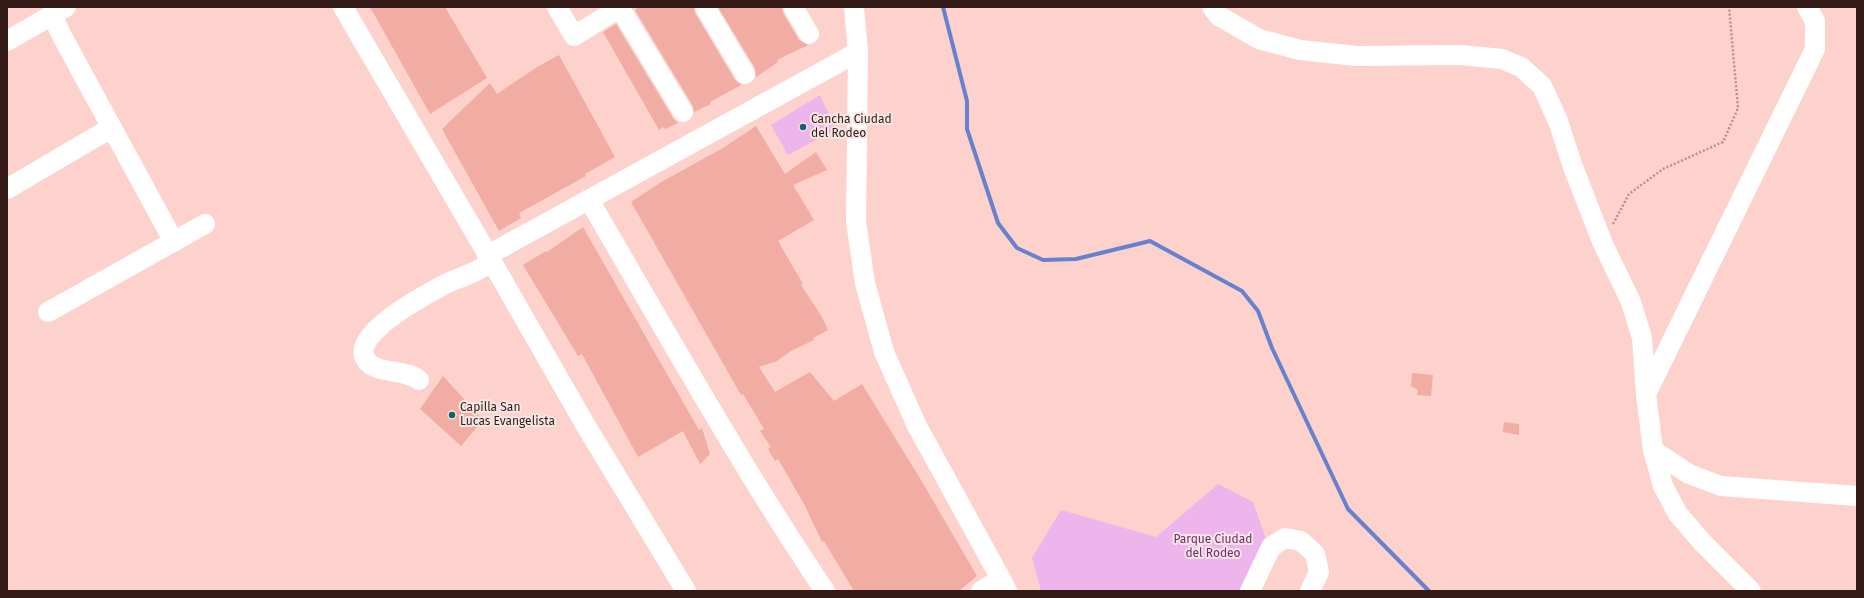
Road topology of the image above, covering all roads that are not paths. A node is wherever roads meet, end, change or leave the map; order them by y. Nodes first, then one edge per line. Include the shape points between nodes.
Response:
1 (343, 7) edge
2 (557, 7) edge
3 (621, 7) edge
4 (705, 7) edge
5 (793, 7) edge
6 (854, 7) edge
7 (1212, 7) edge
8 (1807, 7) edge
9 (59, 11) edge
10 (809, 34) dead end
11 (7, 41) edge
12 (858, 52) junction
13 (745, 74) dead end
14 (683, 112) dead end
15 (111, 128) junction
16 (7, 189) edge
17 (589, 200) junction
18 (205, 224) dead end
19 (174, 242) junction
20 (488, 255) junction
21 (48, 312) dead end
22 (419, 380) dead end
23 (1646, 394) junction
24 (1654, 450) junction
25 (1857, 496) edge
26 (1004, 585) edge
27 (686, 591) edge
28 (825, 591) edge
29 (981, 591) edge
30 (1250, 591) edge
31 (1310, 591) edge
32 (1751, 591) edge

1 - 20 street
2 - 3 street via 574,36
3 - 14 street
4 - 13 street
5 - 10 street
6 - 12 street
7 - 23 street via 1219,16 1259,40 1300,50 1356,56 1461,55 1502,59 1520,67 1542,86 1558,121 1603,244 1631,302 1642,338
8 - 23 street via 1815,21 1815,49
9 - 11 street
9 - 15 street
12 - 17 street
12 - 26 street via 856,222 865,283 884,352 917,426
15 - 16 street
15 - 19 street
17 - 20 street
17 - 28 street via 708,404
18 - 19 street
19 - 21 street
20 - 22 street via 486,265 426,294 380,326 368,340 364,356 369,364 379,369 412,375
20 - 27 street via 586,426
23 - 24 street
24 - 25 street via 1690,474 1721,486
24 - 32 street via 1663,486 1678,514
26 - 29 street
30 - 31 street via 1271,547 1285,538 1301,541 1315,554 1319,572

